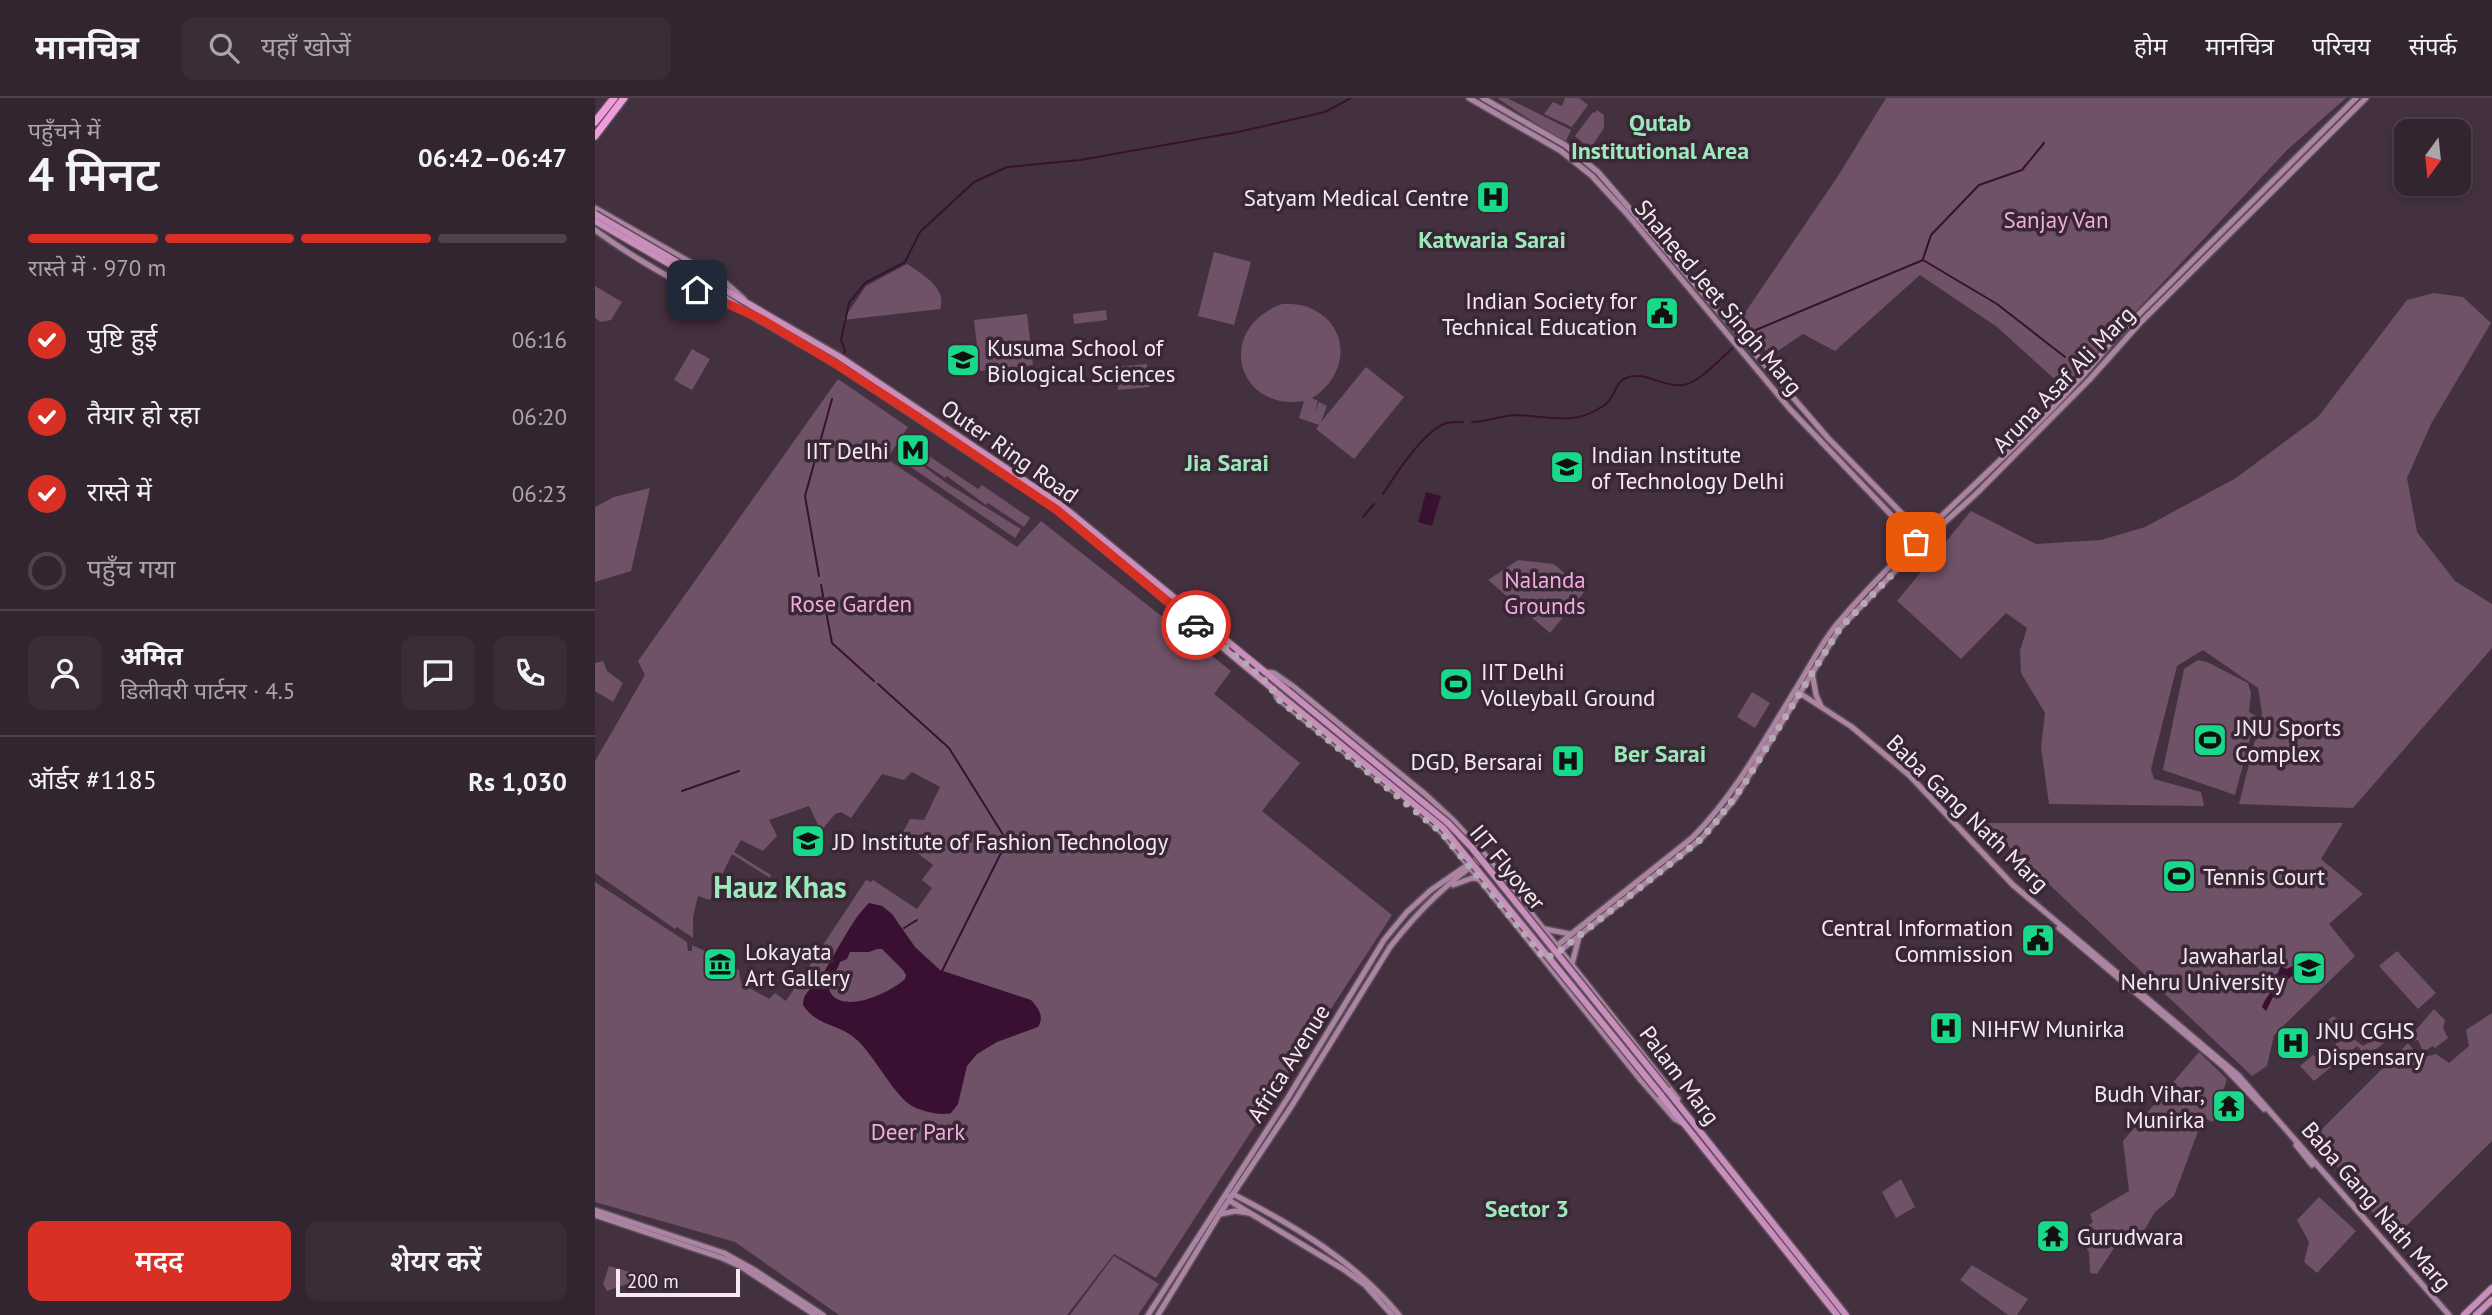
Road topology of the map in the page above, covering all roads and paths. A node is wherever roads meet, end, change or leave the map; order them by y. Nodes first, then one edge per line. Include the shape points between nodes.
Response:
1 (614, 98) edge
2 (624, 98) edge
3 (1469, 98) edge
4 (1483, 98) edge
5 (2356, 98) edge
6 (2366, 98) edge
7 (595, 122) edge
8 (595, 136) edge
9 (595, 208) edge
10 (595, 214) edge
11 (595, 221) edge
12 (625, 226) junction
13 (595, 230) edge
14 (614, 244) junction
15 (704, 281) junction
16 (750, 310) junction
17 (1905, 530) junction
18 (1925, 537) junction
19 (1918, 544) junction
20 (1902, 555) junction
21 (1265, 672) junction
22 (1812, 672) junction
23 (1273, 689) junction
24 (1798, 692) junction
25 (1821, 706) junction
26 (1877, 750) junction
27 (1463, 831) junction
28 (1450, 842) junction
29 (1486, 855) junction
30 (1467, 863) junction
31 (1480, 879) junction
32 (1451, 886) junction
33 (1543, 928) junction
34 (1571, 934) junction
35 (1580, 934) junction
36 (1559, 947) junction
37 (1543, 958) junction
38 (1572, 964) junction
39 (1588, 985) junction
40 (1575, 997) junction
41 (1664, 1092) junction
42 (1690, 1118) junction
43 (1685, 1124) junction
44 (1227, 1190) junction
45 (1232, 1198) junction
46 (595, 1213) edge
47 (1219, 1215) junction
48 (1261, 1218) junction
49 (2492, 1287) edge
50 (2492, 1300) edge
51 (815, 1315) edge
52 (823, 1315) edge
53 (1148, 1315) edge
54 (1158, 1315) edge
55 (1392, 1315) edge
56 (1399, 1315) edge
57 (1837, 1315) edge
58 (1846, 1315) edge
59 (2447, 1315) edge
60 (2464, 1315) edge
61 (2476, 1315) edge

1 - 7 highway
2 - 8 highway
3 - 17 main road, Shaheed Jeet Singh Marg via 1561,151 1592,176 1789,408
4 - 18 main road, Shaheed Jeet Singh Marg via 1565,145 1598,172 1828,438
5 - 18 main road, Aruna Asaf Ali Marg
6 - 18 main road, Aruna Asaf Ali Marg via 2005,464
9 - 12 main road
10 - 15 main road, bridge
11 - 15 main road, bridge
12 - 14 main road via 613,228 610,237
12 - 16 main road via 725,282
13 - 14 main road
14 - 16 main road via 715,300
15 - 16 main road
16 - 21 main road, Outer Ring Road via 840,357 1061,505
16 - 23 main road, Outer Ring Road via 1057,510
17 - 19 main road, Shaheed Jeet Singh Marg
17 - 20 main road via 1907,543
18 - 19 main road, Aruna Asaf Ali Marg
19 - 20 main road, Aruna Asaf Ali Marg
19 - 22 main road, Aruna Asaf Ali Marg via 1840,628
20 - 24 main road, Aruna Asaf Ali Marg via 1834,628
21 - 27 main road, Palam Marg via 1294,687 1425,794
21 - 41 main road, IIT Flyover, bridge via 1448,823 1472,848
22 - 24 main road, Aruna Asaf Ali Marg
22 - 25 main road
23 - 28 main road, Palam Marg via 1277,698 1416,809
23 - 41 main road, IIT Flyover, bridge via 1443,828
24 - 25 main road, Baba Gang Nath Marg
24 - 26 main road, Baba Gang Nath Marg
24 - 34 main road via 1729,796 1692,838
24 - 35 main road via 1740,790 1701,839
25 - 26 main road, Baba Gang Nath Marg
26 - 59 main road, Baba Gang Nath Marg via 1927,794 2019,894 2242,1084
27 - 28 main road via 1458,841
27 - 29 main road, Palam Marg
28 - 30 main road, Palam Marg
29 - 30 main road, Africa Avenue
29 - 33 main road, Palam Marg
30 - 31 main road, Palam Marg
30 - 32 main road, Africa Avenue
30 - 44 main road, Africa Avenue via 1407,912 1384,940
31 - 32 main road
31 - 37 main road, Palam Marg
32 - 45 main road, Africa Avenue via 1389,947
33 - 34 main road
33 - 36 main road, Palam Marg
34 - 36 main road
35 - 36 main road
35 - 38 main road
36 - 37 main road
36 - 38 main road, Palam Marg
37 - 40 main road, Palam Marg
38 - 39 main road, Palam Marg
39 - 40 main road via 1576,984
39 - 42 main road, Palam Marg
40 - 43 main road, Palam Marg via 1675,1119
41 - 42 main road, IIT Flyover
41 - 43 main road, IIT Flyover
42 - 58 main road, Palam Marg
43 - 57 main road, Palam Marg
44 - 45 main road
44 - 53 main road, Africa Avenue
45 - 47 main road, Africa Avenue
45 - 48 main road
45 - 56 main road via 1255,1205 1355,1269
46 - 51 main road via 740,1266
46 - 52 main road via 724,1253
47 - 48 main road via 1244,1212
47 - 54 main road, Africa Avenue
48 - 55 main road via 1365,1285
49 - 60 main road
50 - 61 main road

